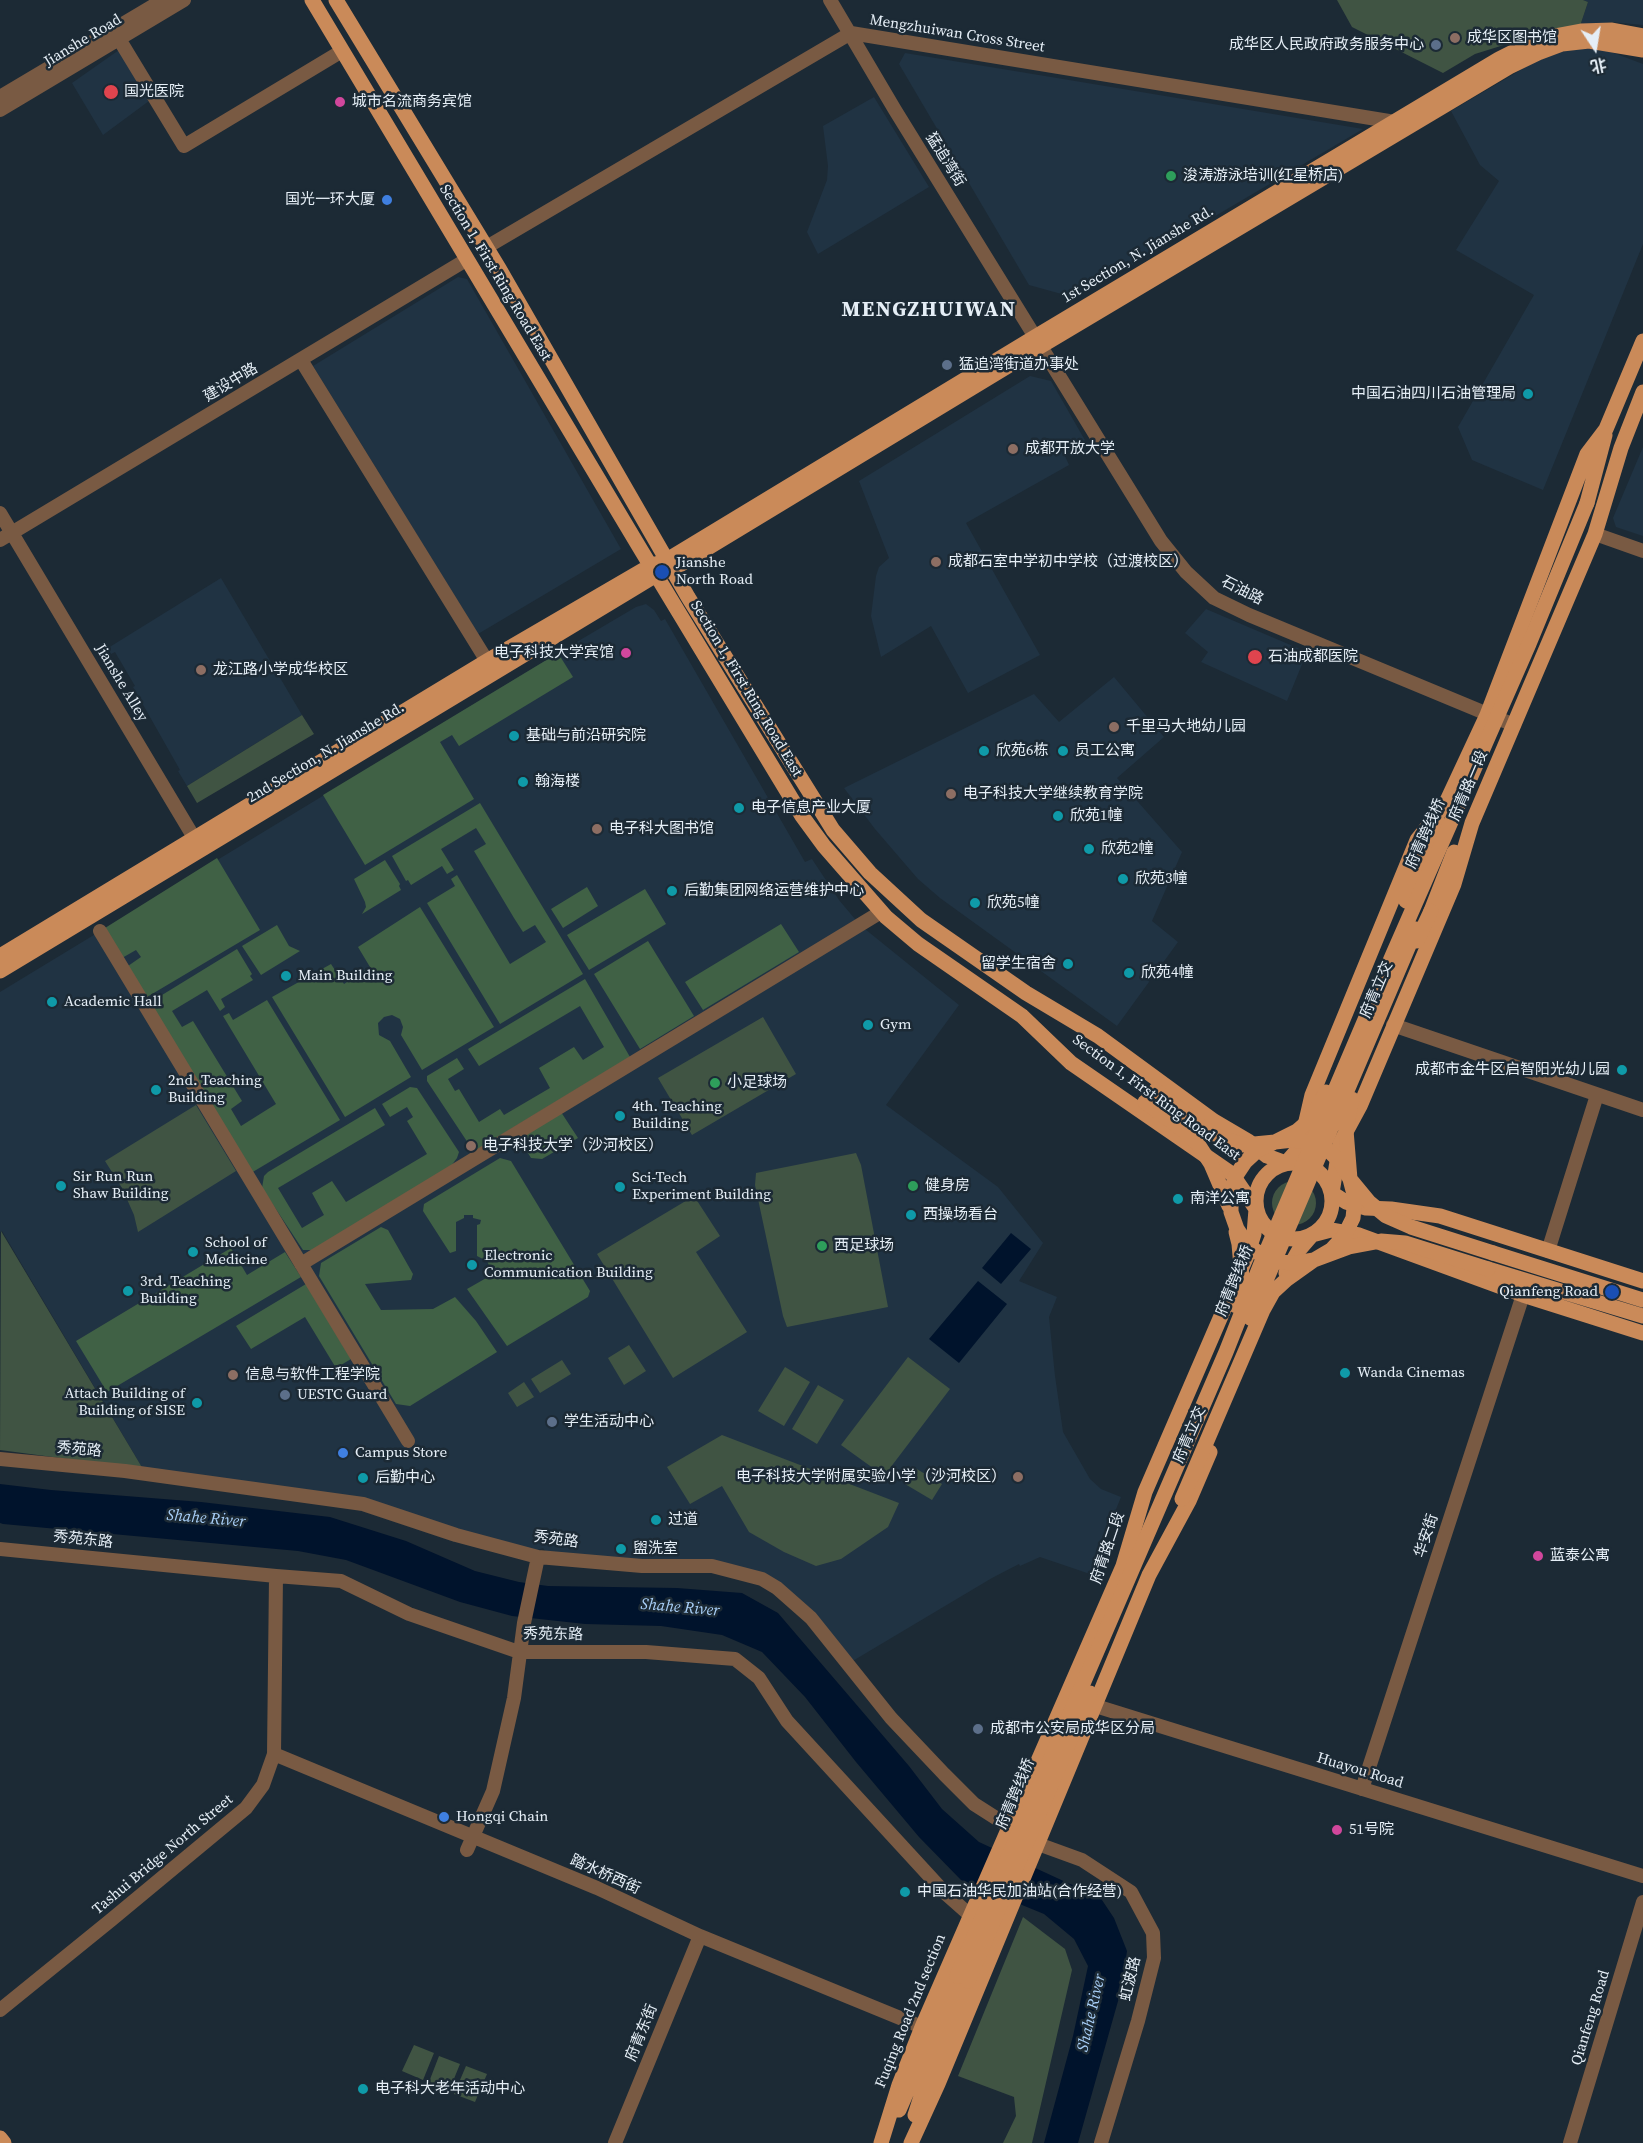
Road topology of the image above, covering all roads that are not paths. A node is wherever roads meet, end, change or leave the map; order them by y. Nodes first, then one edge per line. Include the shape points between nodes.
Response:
1 (163, 0) edge
2 (184, 0) edge
3 (312, 0) edge
4 (336, 0) edge
5 (830, 0) edge
6 (851, 33) junction
7 (1643, 36) edge
8 (118, 39) junction
9 (1643, 50) edge
10 (342, 51) junction
11 (0, 97) edge
12 (0, 110) edge
13 (1399, 127) junction
14 (485, 248) junction
15 (466, 260) junction
16 (1038, 341) junction
17 (1643, 341) edge
18 (301, 360) junction
19 (1643, 392) edge
20 (1606, 429) junction
21 (1621, 448) junction
22 (1590, 505) junction
23 (0, 513) edge
24 (13, 533) junction
25 (1595, 534) junction
26 (0, 540) edge
27 (1643, 552) edge
28 (670, 565) junction
29 (653, 570) junction
30 (701, 618) junction
31 (687, 626) junction
32 (488, 662) junction
33 (1487, 715) junction
34 (1514, 725) junction
35 (1445, 806) junction
36 (1472, 823) junction
37 (198, 845) junction
38 (1406, 901) joint
39 (881, 912) junction
40 (100, 931) dead end
41 (0, 956) edge
42 (0, 971) edge
43 (1026, 993) junction
44 (1022, 1016) junction
45 (1393, 1025) junction
46 (1597, 1095) junction
47 (1643, 1110) edge
48 (1275, 1142) junction
49 (1286, 1163) junction
50 (1350, 1179) junction
51 (1332, 1193) junction
52 (1256, 1209) junction
53 (1231, 1212) junction
54 (1312, 1235) junction
55 (1548, 1251) junction
56 (1314, 1260) junction
57 (301, 1264) junction
58 (1643, 1281) edge
59 (1523, 1294) junction
60 (1643, 1300) edge
61 (1643, 1316) edge
62 (1643, 1333) edge
63 (408, 1441) dead end
64 (0, 1459) edge
65 (0, 1549) edge
66 (538, 1557) junction
67 (1123, 1566) junction
68 (1149, 1575) junction
69 (276, 1576) junction
70 (519, 1652) junction
71 (1067, 1696) junction
72 (1096, 1706) junction
73 (274, 1754) junction
74 (1362, 1788) junction
75 (1010, 1827) junction
76 (470, 1844) junction
77 (1038, 1844) junction
78 (1643, 1876) edge
79 (980, 1895) joint
80 (1643, 1902) edge
81 (971, 1916) junction
82 (700, 1936) junction
83 (0, 2010) edge
84 (922, 2027) junction
85 (921, 2078) junction
86 (0, 2138) edge
87 (4, 2143) edge
88 (615, 2143) edge
89 (883, 2143) edge
90 (905, 2143) edge
91 (911, 2143) edge
92 (1101, 2143) edge
93 (1570, 2143) edge

1 - 11 street, Jianshe Road
2 - 8 street, Jianshe Road
3 - 10 main road, Section 1, First Ring Road East
4 - 14 main road, Section 1, First Ring Road East
5 - 6 street, 猛追湾街
6 - 13 street, Mengzhuiwan Cross Street
6 - 14 street, Mengzhuiwan Cross Street
6 - 16 street, 猛追湾街
7 - 13 main road, 1st Section, N. Jianshe Rd. via 1612,30 1549,37 1499,59
8 - 10 street via 184,146
8 - 12 street, Jianshe Road
9 - 13 main road, 1st Section, N. Jianshe Rd. via 1589,41 1562,44 1509,67
10 - 15 main road, Section 1, First Ring Road East
13 - 16 main road, 1st Section, N. Jianshe Rd.
14 - 28 main road, Section 1, First Ring Road East
15 - 18 street, 建设中路
15 - 29 main road, Section 1, First Ring Road East
16 - 28 main road, 1st Section, N. Jianshe Rd.
16 - 33 street, 石油路 via 1161,541 1214,598
17 - 20 main road, 府青路一段
18 - 24 street, 建设中路
18 - 32 street
19 - 21 main road, 府青路一段
20 - 22 main road, 府青跨线桥
20 - 33 main road, 府青路一段 via 1587,454
21 - 22 main road, 府青跨线桥
21 - 25 main road, 府青路一段
22 - 85 main road, 府青跨线桥, bridge
23 - 24 street, Jianshe Alley
24 - 26 street, 建设中路
24 - 37 street, Jianshe Alley
25 - 27 street
25 - 34 main road, 府青路一段
28 - 29 main road, 2nd Section, N. Jianshe Rd.
28 - 30 main road, Section 1, First Ring Road East
29 - 31 main road, Section 1, First Ring Road East
29 - 32 main road, 2nd Section, N. Jianshe Rd.
29 - 37 main road, 2nd Section, N. Jianshe Rd.
30 - 31 main road
30 - 43 main road, Section 1, First Ring Road East via 833,830 870,873 921,920
31 - 39 main road, Section 1, First Ring Road East via 802,816
32 - 37 main road, 2nd Section, N. Jianshe Rd.
33 - 34 street, 石油路
33 - 35 main road, 府青路一段
34 - 36 main road, 府青路一段
35 - 38 main road, 府青路一段
35 - 49 main road, 府青路一段 via 1417,840 1312,1095 1300,1148
36 - 45 main road, 府青路一段 via 1454,884
36 - 50 main road, 府青立交, bridge via 1456,849 1349,1106 1346,1130
37 - 41 main road, 2nd Section, N. Jianshe Rd.
37 - 42 main road, 2nd Section, N. Jianshe Rd.
38 - 48 main road, 府青立交, bridge via 1326,1092 1311,1119 1298,1131
39 - 44 main road, Section 1, First Ring Road East via 918,944
39 - 57 street
40 - 57 street
43 - 48 main road, 府青立交, bridge via 1202,1127 1244,1145
43 - 49 main road, Section 1, First Ring Road East via 1098,1036 1267,1156
44 - 52 main road, Section 1, First Ring Road East via 1071,1063 1232,1174
44 - 53 main road, bridge via 1198,1144
45 - 46 street
45 - 51 main road, 府青路一段 via 1360,1106 1340,1143
46 - 47 street
46 - 55 street
48 - 50 main road, 府青立交, bridge via 1302,1141 1328,1150
48 - 53 main road, 府青立交, bridge via 1245,1162 1231,1194
49 - 51 main road via 1310,1165 1324,1177
49 - 52 main road via 1275,1167 1262,1180 1255,1197
50 - 56 main road, 府青立交, bridge via 1355,1198 1353,1218 1331,1250
50 - 60 main road, 府青立交, bridge via 1386,1216 1411,1227
51 - 54 main road via 1329,1218
51 - 55 main road via 1366,1208 1440,1216
52 - 54 main road via 1260,1220 1278,1236 1301,1239
52 - 67 main road, 府青路二段 via 1247,1256 1145,1492
53 - 56 main road, 府青立交, bridge via 1247,1244 1261,1255 1278,1262
53 - 67 main road, bridge via 1242,1278 1237,1306
54 - 59 main road via 1331,1230 1359,1235
54 - 68 main road via 1284,1277 1189,1502
55 - 58 main road
56 - 61 main road, 府青立交, bridge via 1381,1241 1405,1243
56 - 68 main road, 府青立交, bridge via 1273,1292 1263,1310
57 - 63 street
59 - 62 main road
59 - 74 street, 华安街
64 - 66 street, 秀苑路 via 125,1471 363,1504
65 - 69 street, 秀苑东路
66 - 70 street
66 - 75 street, 秀苑路 via 642,1566 712,1566 762,1579 811,1618 891,1718 974,1804
67 - 71 main road, 府青路二段
68 - 72 main road
69 - 70 street, 秀苑东路 via 341,1581 409,1614
69 - 73 street, Tashui Bridge North Street
70 - 76 street via 514,1698 493,1791
70 - 81 street, 秀苑东路 via 646,1652 735,1659 759,1678 787,1721 945,1893
71 - 72 street, Huayou Road
71 - 75 main road, 府青路二段
72 - 74 street, Huayou Road
72 - 77 main road
73 - 76 street, 踏水桥西街
73 - 83 street, Tashui Bridge North Street via 263,1785 246,1808
74 - 78 street, Huayou Road
75 - 79 main road, 府青路二段
76 - 82 street, 踏水桥西街 via 597,1888
77 - 91 main road
77 - 92 street, 虹波路 via 1082,1860 1131,1892 1153,1933 1154,1958
79 - 81 main road, Fuqing Road 2nd section
80 - 93 street, Qianfeng Road
81 - 84 main road, Fuqing Road 2nd section
82 - 84 street, 踏水桥西街
82 - 88 street, 府青东街
84 - 89 main road, Fuqing Road 2nd section via 899,2085
85 - 89 main road, 府青跨线桥
85 - 90 main road, 府青跨线桥
86 - 87 main road

